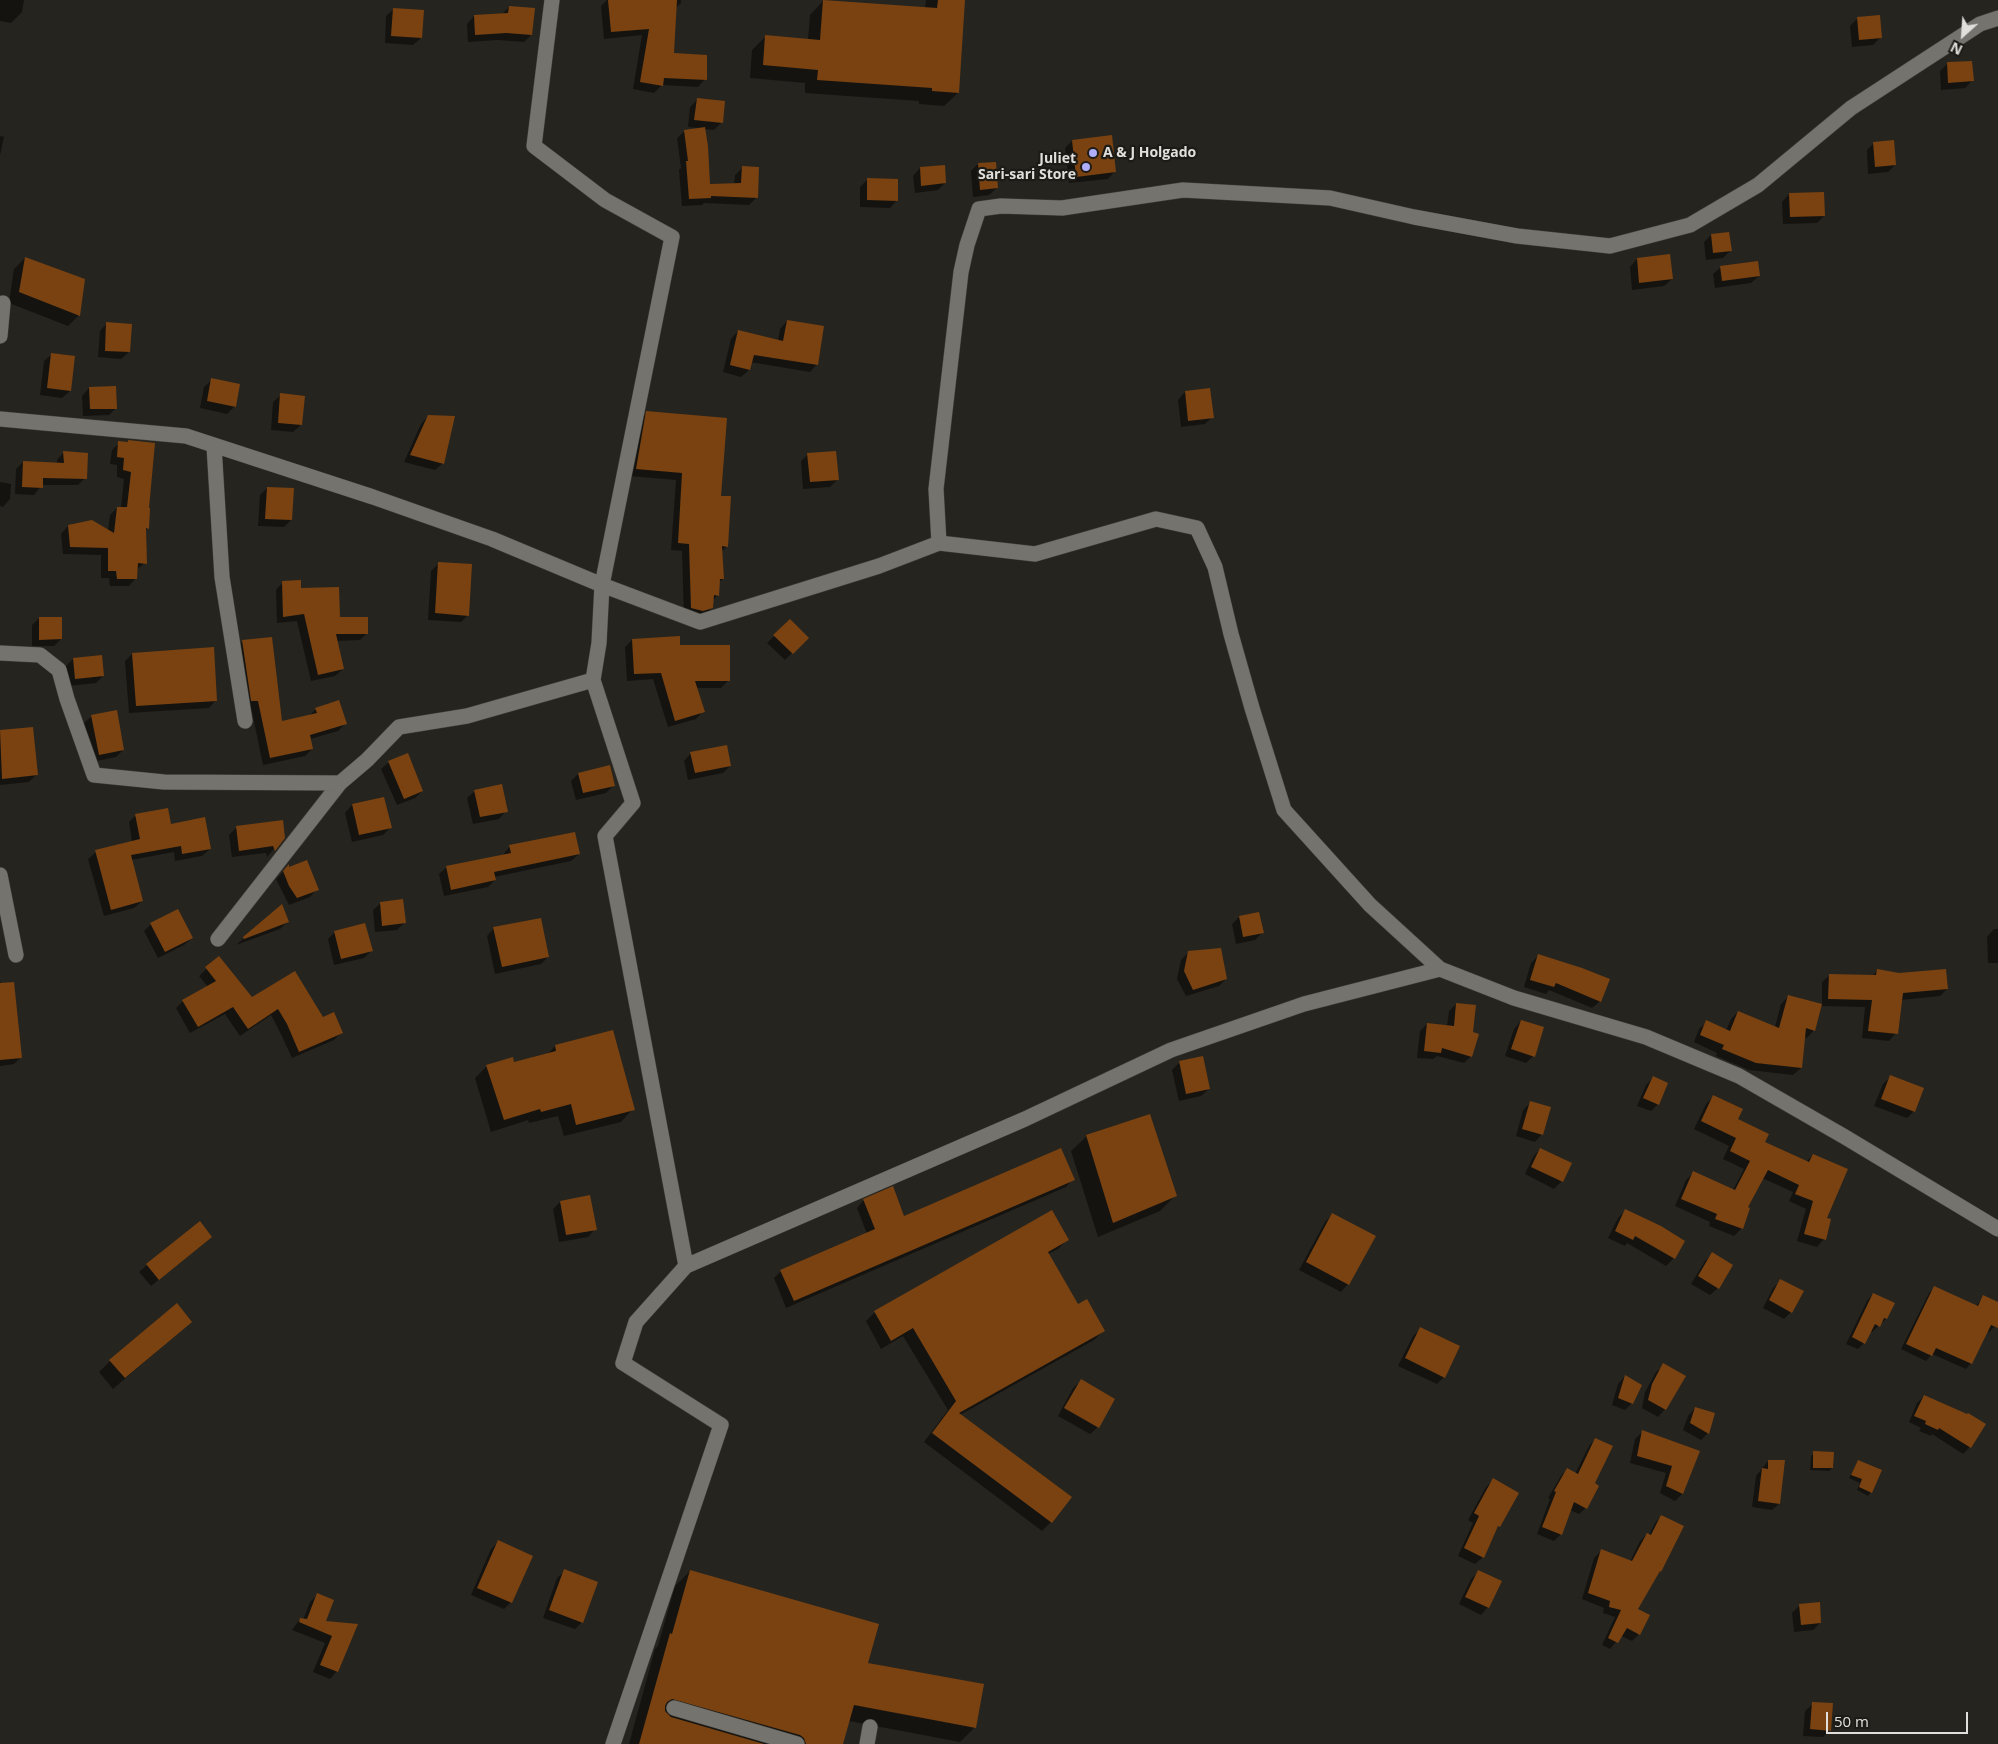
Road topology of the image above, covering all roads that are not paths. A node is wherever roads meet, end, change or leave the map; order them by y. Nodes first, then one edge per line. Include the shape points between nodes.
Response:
1 (552, 0) edge
2 (1998, 18) edge
3 (3, 303) dead end
4 (0, 336) edge
5 (0, 419) edge
6 (214, 446) junction
7 (939, 543) junction
8 (602, 585) junction
9 (0, 653) edge
10 (592, 680) junction
11 (245, 721) dead end
12 (340, 783) junction
13 (0, 875) edge
14 (218, 939) dead end
15 (16, 955) dead end
16 (1440, 968) junction
17 (1998, 1229) edge
18 (686, 1266) junction
19 (674, 1708) dead end
20 (870, 1727) dead end
21 (613, 1744) edge
22 (797, 1744) edge
23 (867, 1744) edge

1 - 8 street via 534,146 605,200 672,237
2 - 7 street via 1980,24 1851,108 1758,185 1690,225 1610,246 1517,236 1330,198 1183,190 1062,208 1001,206 979,209 966,245 961,272 936,489
3 - 4 street
5 - 6 street via 186,436
6 - 8 street via 373,497 492,540
6 - 11 street via 222,577
7 - 8 street via 879,566 700,622
7 - 16 street via 1035,554 1156,519 1198,528 1215,567 1252,708 1284,810 1370,905
8 - 10 street via 599,643
9 - 12 street via 40,655 59,670 94,775 164,782
10 - 12 street via 467,716 399,727
10 - 18 street via 633,803 605,836
12 - 14 street
13 - 15 street
16 - 17 street via 1514,998 1646,1037 1738,1076
16 - 18 street via 1304,1004 1171,1050 1026,1118
18 - 21 street via 636,1322 623,1363 721,1425
19 - 22 street
20 - 23 street

